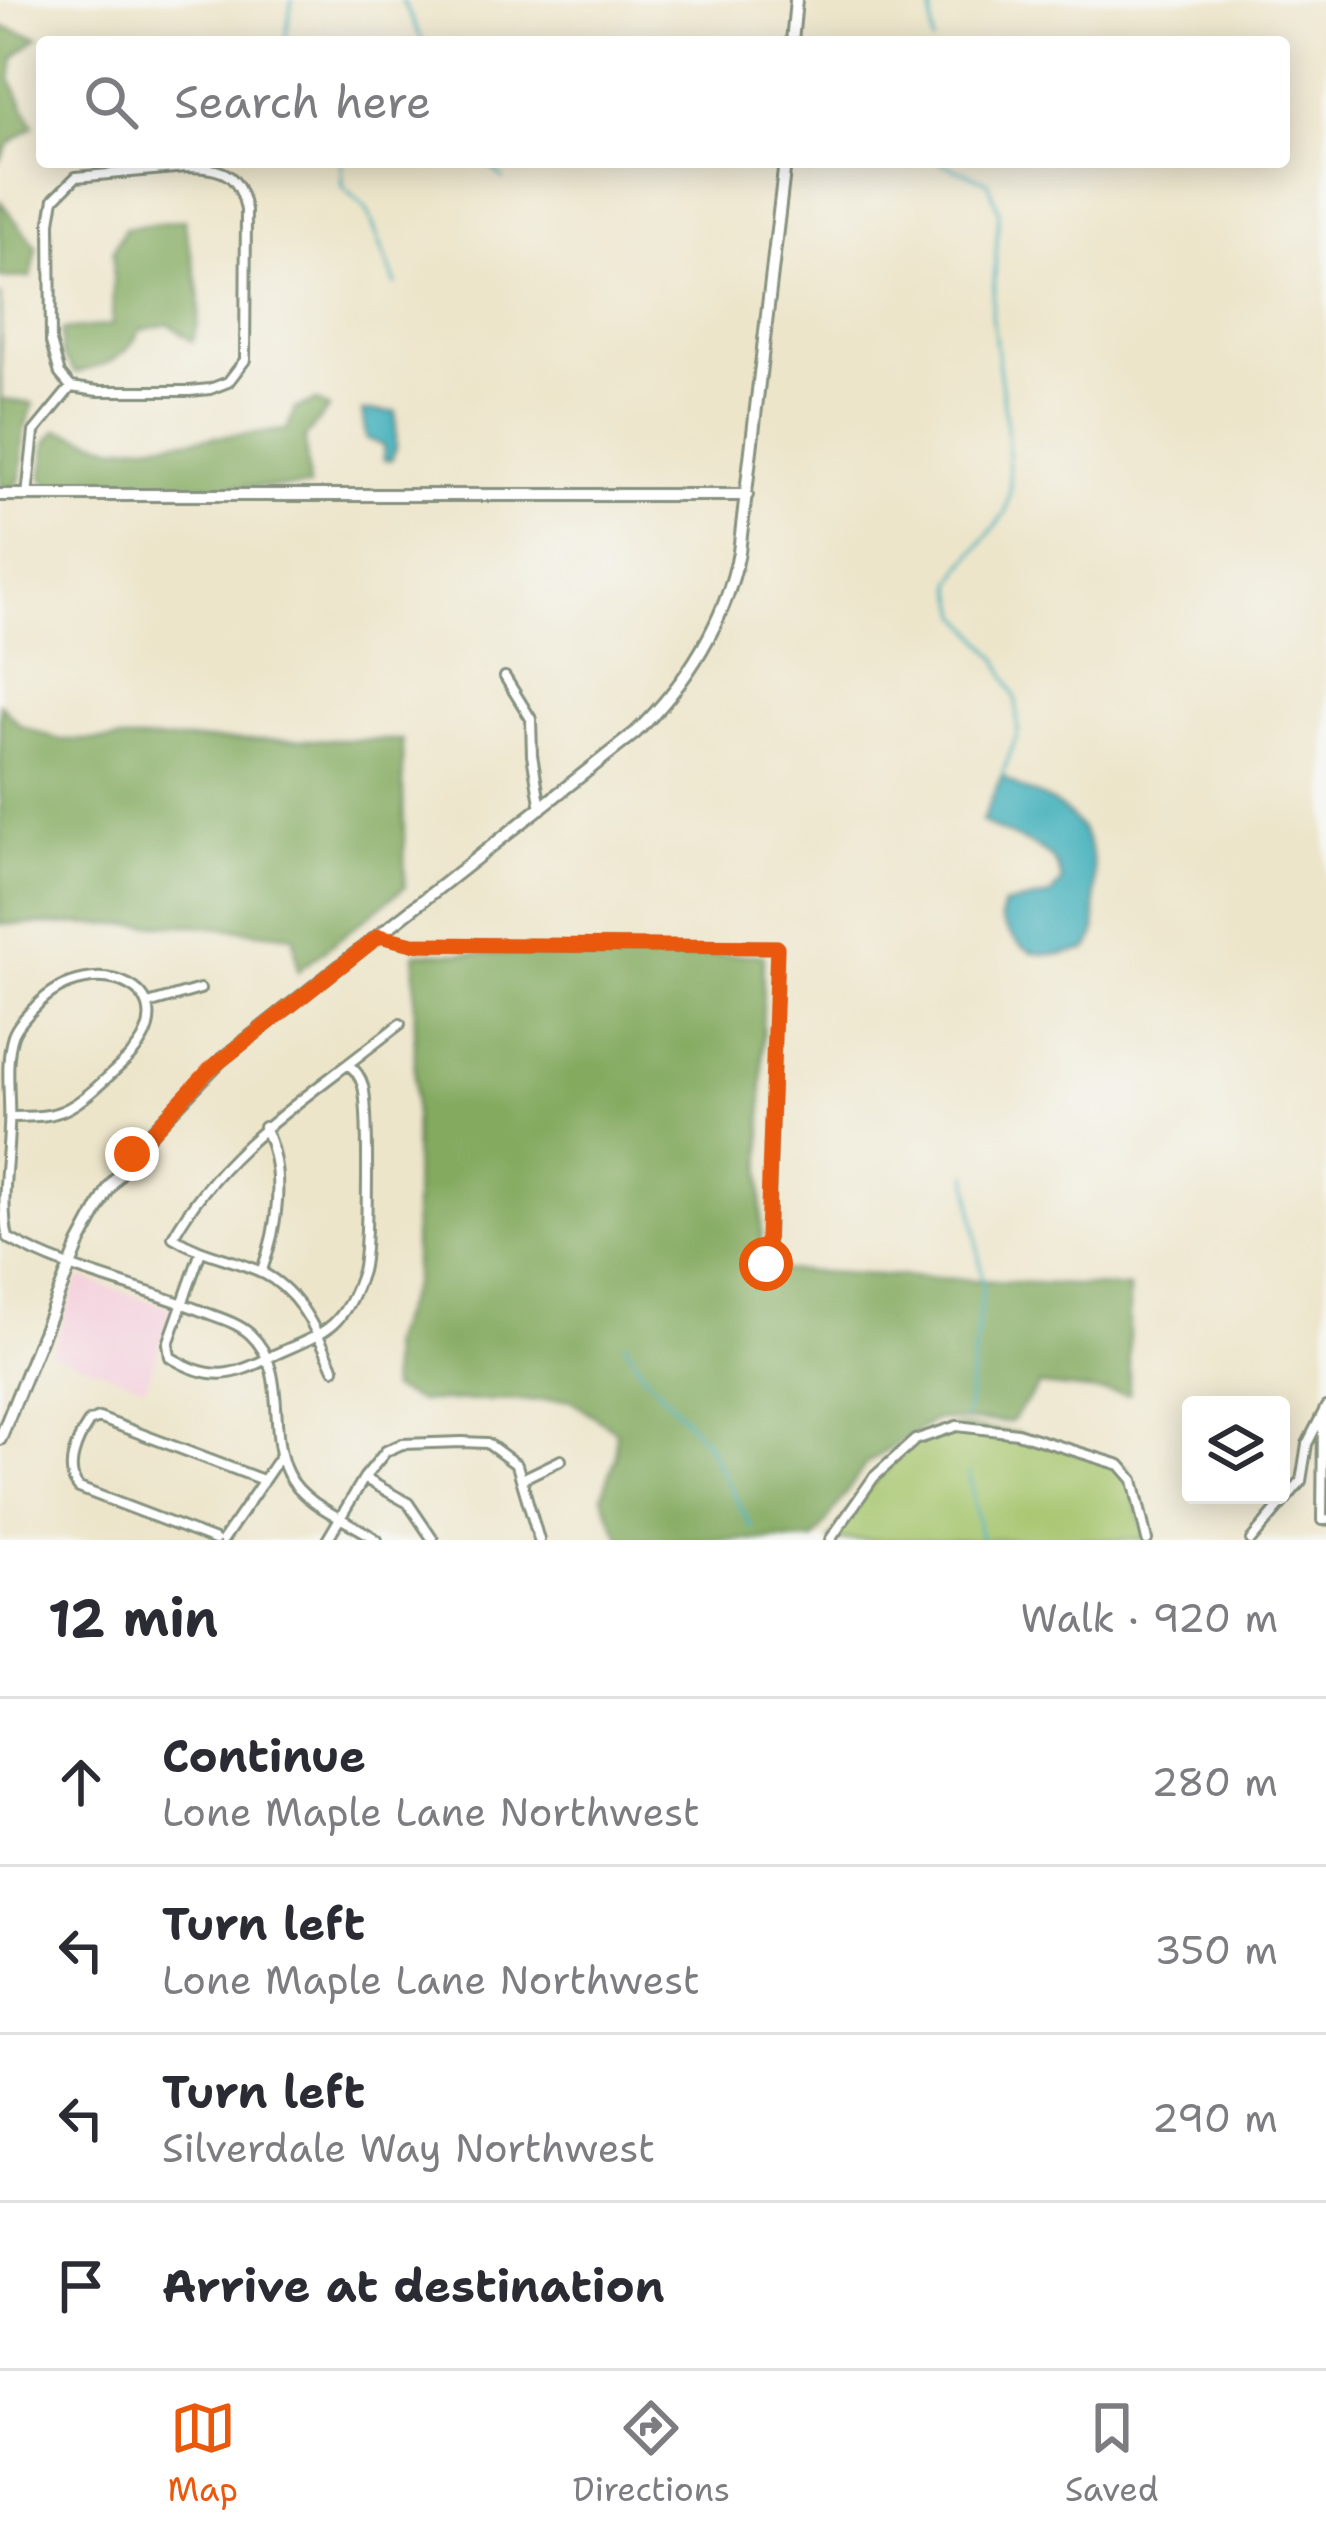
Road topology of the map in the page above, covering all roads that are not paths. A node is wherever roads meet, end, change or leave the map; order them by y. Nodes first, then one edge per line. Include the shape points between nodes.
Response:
1 (796, 0) edge
2 (793, 36) edge
3 (164, 168) edge
4 (207, 168) edge
5 (783, 168) edge
6 (71, 387) junction
7 (0, 495) edge
8 (747, 495) junction
9 (27, 496) junction
10 (505, 677) dead end
11 (541, 810) junction
12 (379, 936) junction
13 (200, 989) dead end
14 (148, 1004) junction
15 (400, 1024) dead end
16 (348, 1064) junction
17 (10, 1117) junction
18 (264, 1127) junction
19 (200, 1254) junction
20 (766, 1264) dead end
21 (69, 1265) junction
22 (261, 1273) junction
23 (182, 1303) junction
24 (316, 1333) junction
25 (268, 1359) junction
26 (334, 1369) dead end
27 (1326, 1409) edge
28 (0, 1439) edge
29 (282, 1454) junction
30 (561, 1460) dead end
31 (364, 1478) junction
32 (524, 1478) junction
33 (263, 1480) junction
34 (338, 1516) junction
35 (1324, 1520) edge
36 (219, 1540) edge
37 (326, 1540) edge
38 (377, 1540) edge
39 (433, 1540) edge
40 (539, 1540) edge
41 (830, 1540) edge
42 (1147, 1540) edge
43 (1251, 1540) edge

1 - 2 main road
3 - 6 street via 76,177 54,199 51,342
4 - 6 street via 234,179 246,210 240,369 210,389
5 - 8 main road
6 - 9 street via 34,432
7 - 9 main road
8 - 9 main road
8 - 11 main road via 731,584 691,667 647,722
10 - 11 street via 531,719
11 - 12 main road
12 - 20 street via 413,944 777,947
12 - 21 main road via 198,1082 119,1172
13 - 14 street
14 - 17 street via 145,1039 114,1071 63,1111
14 - 17 street via 137,988 106,976 52,992 12,1039
15 - 16 street
16 - 18 street
16 - 24 street via 364,1088 363,1268 335,1322
17 - 21 street via 8,1238
18 - 19 street via 194,1198 172,1238
18 - 22 street via 278,1184
19 - 22 street
19 - 23 street
21 - 23 street
21 - 28 main road
22 - 24 street via 292,1294
23 - 25 street via 237,1325
23 - 25 street via 170,1357 223,1376
24 - 25 street
24 - 26 street
25 - 29 street
27 - 35 street
27 - 43 street via 1307,1444 1301,1481
29 - 33 street
29 - 34 street via 306,1495
30 - 32 street
31 - 32 street via 402,1444 462,1442 500,1450
31 - 34 street
31 - 39 street via 408,1503
32 - 40 street
33 - 36 street
33 - 36 street via 99,1418 89,1422 71,1465 79,1488
34 - 37 street
34 - 38 street
41 - 42 street via 874,1478 915,1440 957,1426 1017,1433 1120,1465 1133,1480

